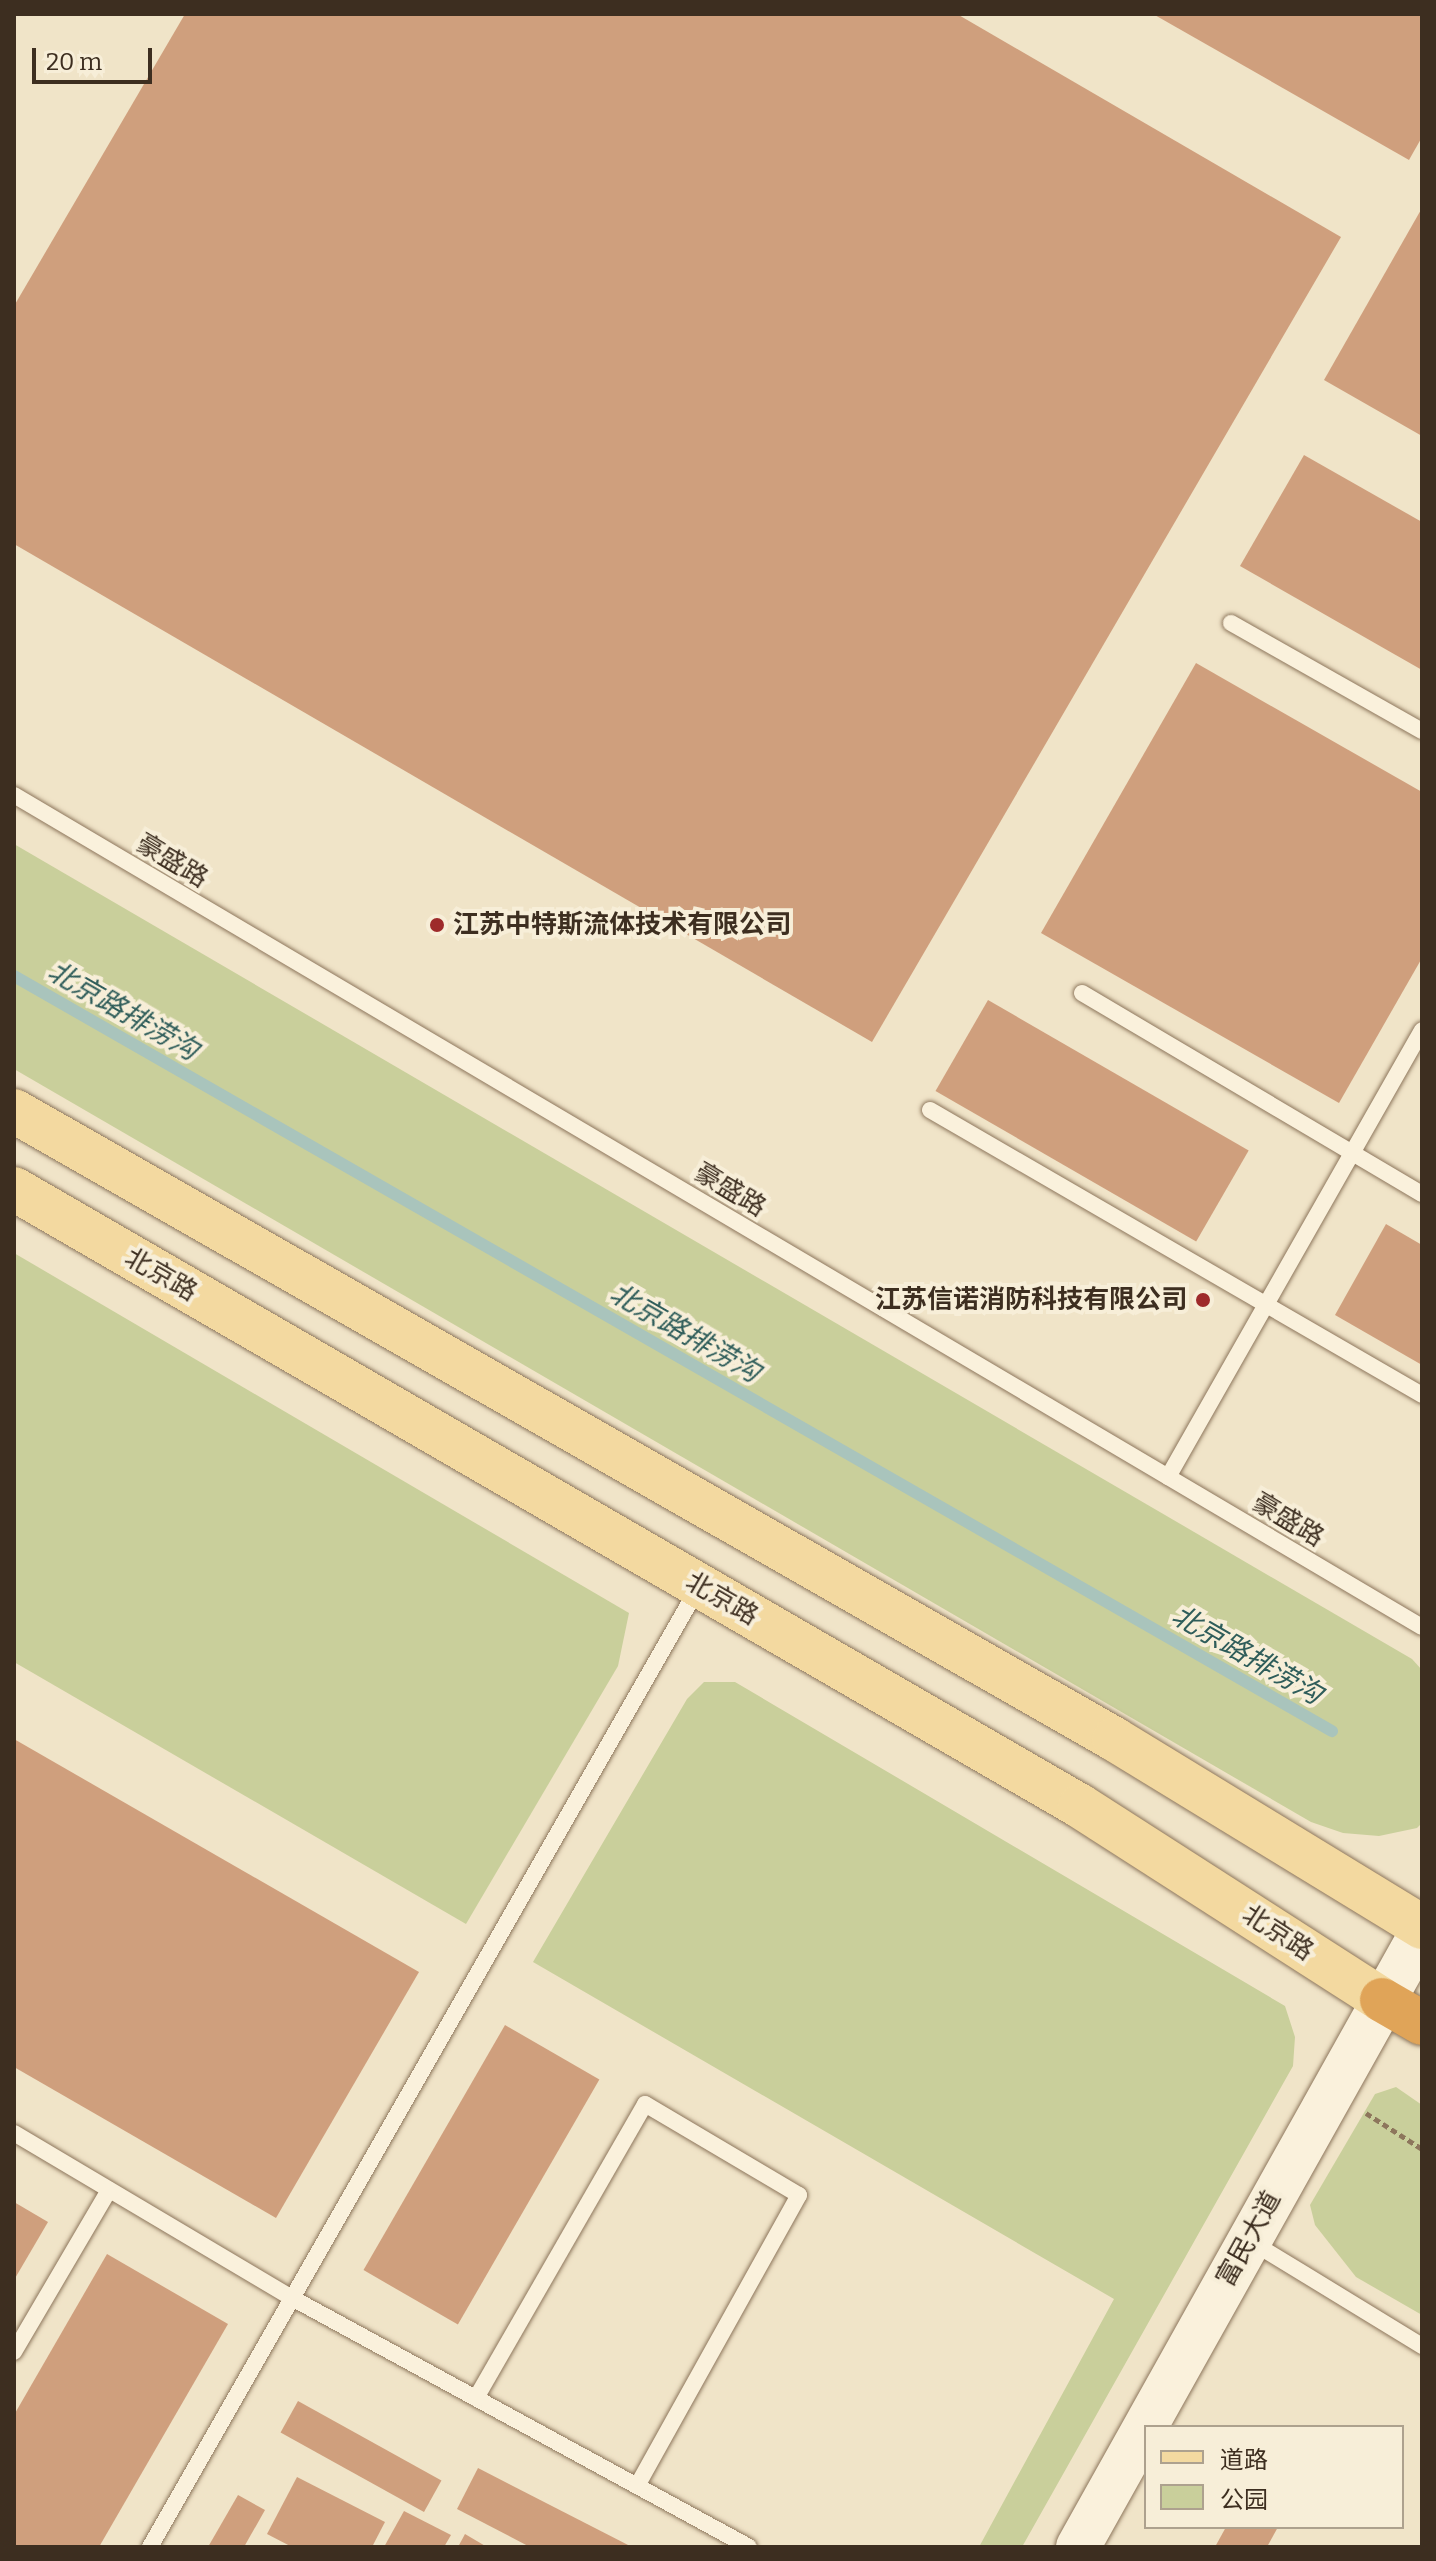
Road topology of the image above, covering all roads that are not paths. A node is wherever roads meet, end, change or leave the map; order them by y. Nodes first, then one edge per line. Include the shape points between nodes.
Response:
1 (1231, 623) dead end
2 (1422, 731) edge
3 (14, 795) edge
4 (1082, 993) dead end
5 (1422, 1030) edge
6 (930, 1110) dead end
7 (14, 1111) edge
8 (1352, 1153) junction
9 (14, 1189) edge
10 (1422, 1194) edge
11 (1266, 1305) junction
12 (1422, 1395) edge
13 (1168, 1477) junction
14 (699, 1586) junction
15 (1422, 1627) edge
16 (1422, 1929) edge
17 (1382, 2000) junction
18 (1422, 2023) edge
19 (14, 2133) edge
20 (109, 2190) junction
21 (1248, 2240) junction
22 (292, 2298) junction
23 (1422, 2346) edge
24 (14, 2352) edge
25 (476, 2398) junction
26 (1146, 2425) edge
27 (1144, 2428) edge
28 (637, 2486) junction
29 (150, 2547) edge
30 (749, 2547) edge
31 (1078, 2547) edge

1 - 2 lane
3 - 13 lane, 豪盛路
4 - 8 lane
5 - 8 lane
6 - 11 lane
7 - 16 main road via 1114,1739
8 - 10 lane
8 - 11 lane
9 - 14 main road, 北京路
11 - 12 lane
11 - 13 lane
13 - 15 lane, 豪盛路
14 - 17 main road, 北京路 via 1080,1806
14 - 22 lane
16 - 17 street, 富民大道
17 - 18 highway, 北京路
17 - 21 street, 富民大道
19 - 20 lane
20 - 22 lane
20 - 24 lane
21 - 23 lane
21 - 26 street, 富民大道
22 - 25 lane
22 - 29 lane
25 - 28 lane
25 - 28 lane via 645,2104 799,2195
27 - 31 street, 富民大道
28 - 30 lane

